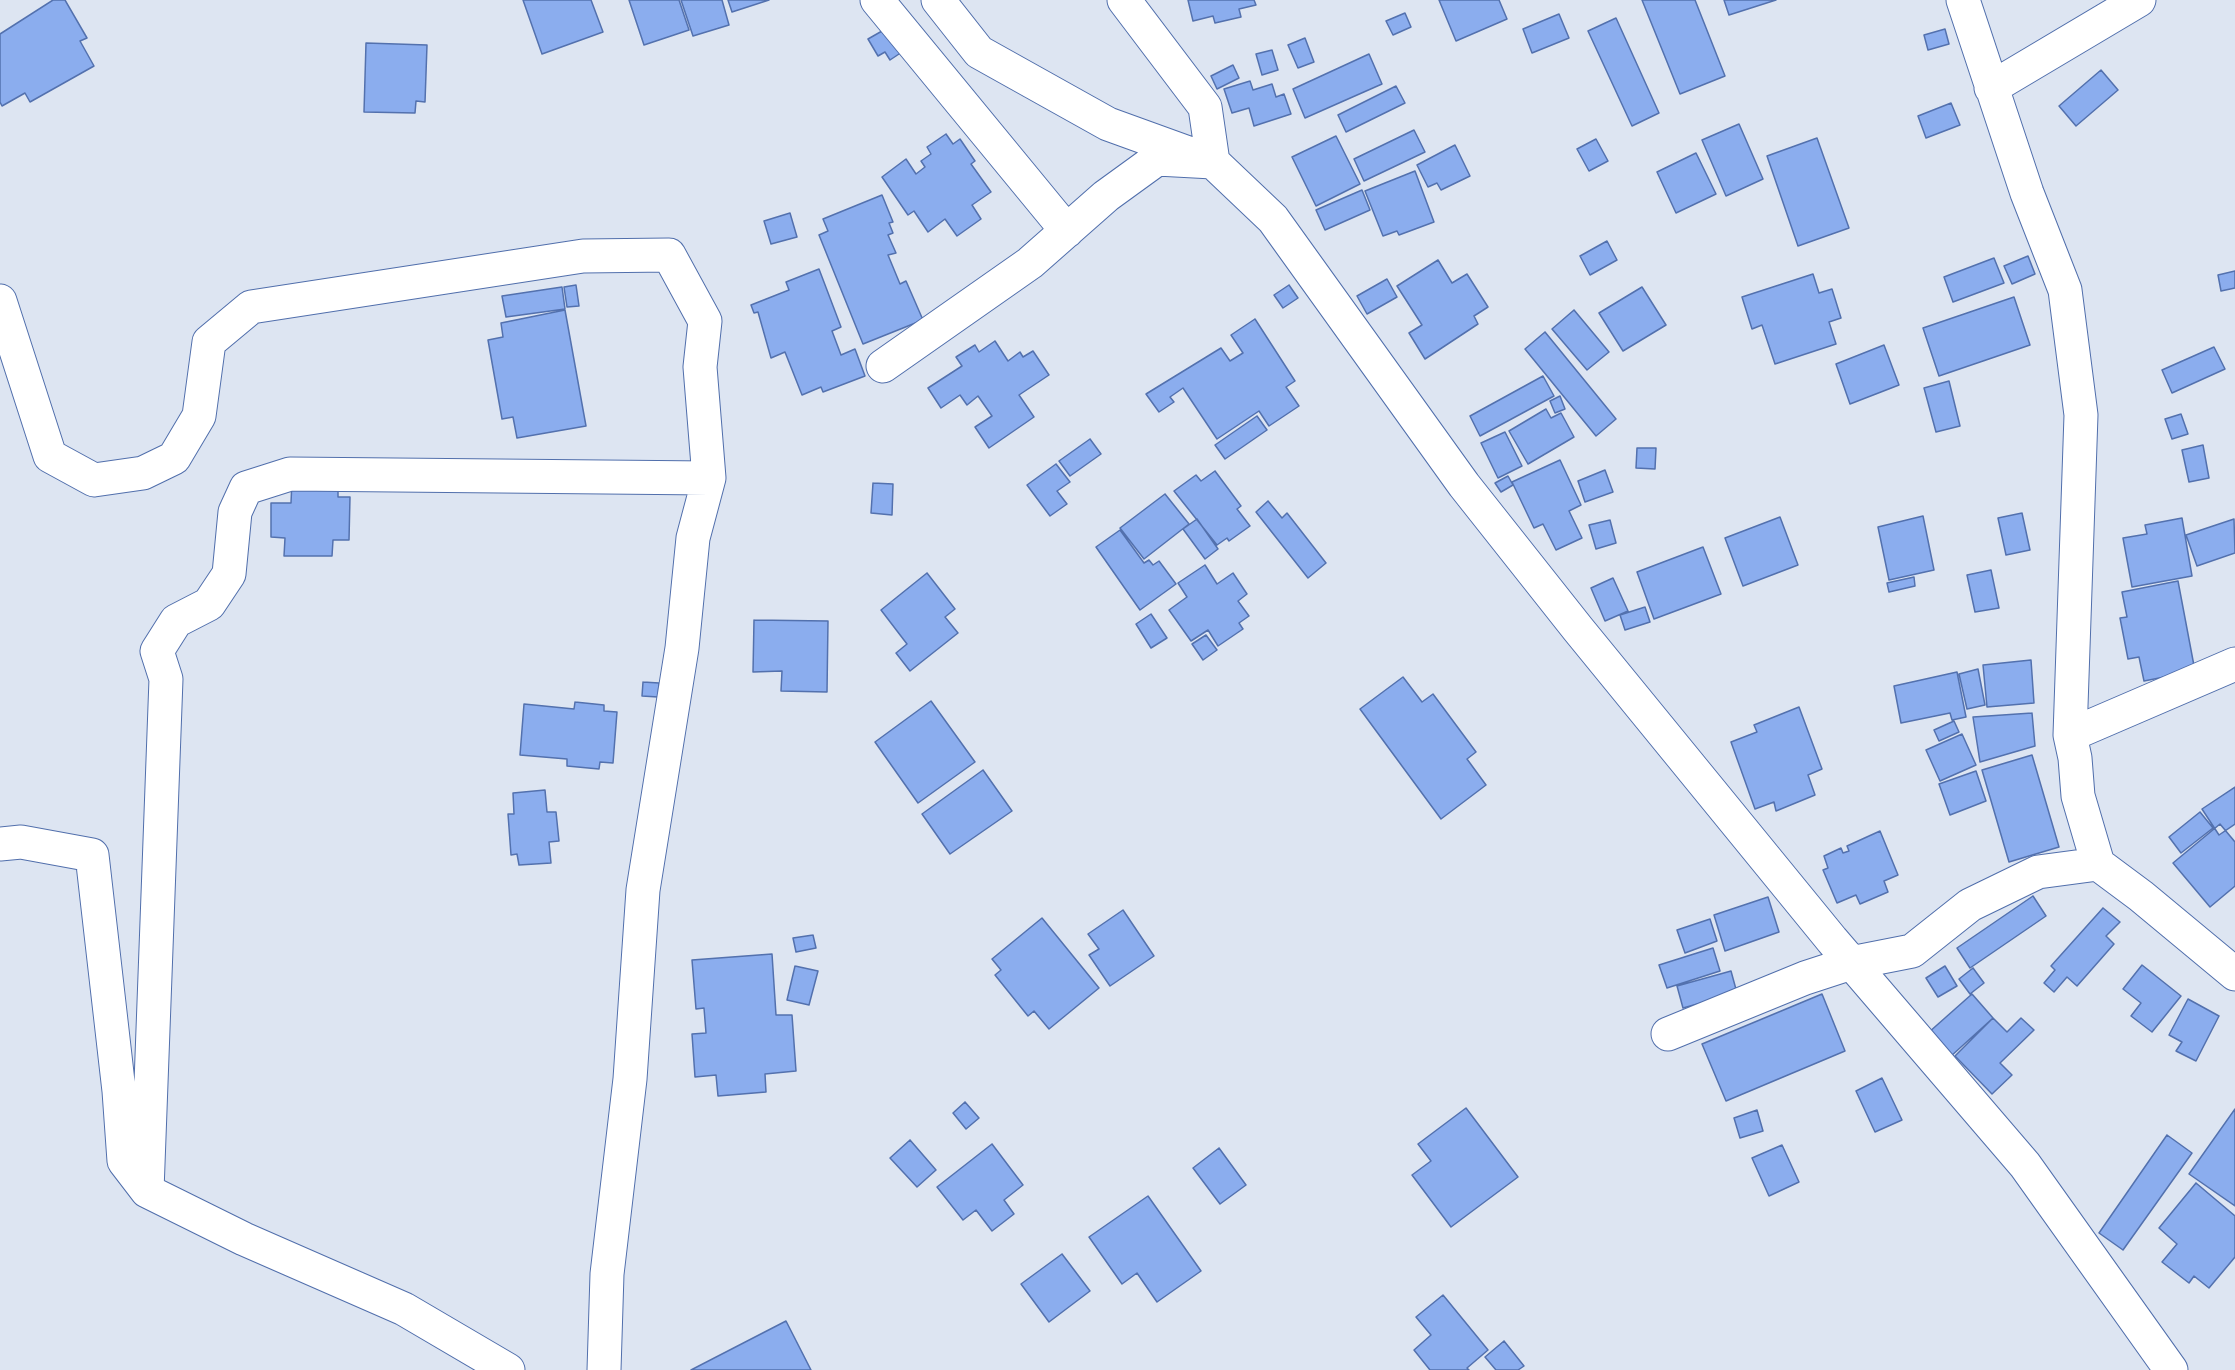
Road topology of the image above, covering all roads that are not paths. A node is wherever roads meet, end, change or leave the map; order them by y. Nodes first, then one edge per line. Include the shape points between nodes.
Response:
1 (877, 0) edge
2 (938, 0) edge
3 (1124, 0) edge
4 (1963, 0) edge
5 (2139, 0) edge
6 (1991, 88) junction
7 (1213, 162) junction
8 (1067, 231) junction
9 (0, 301) edge
10 (883, 366) dead end
11 (709, 478) junction
12 (2235, 664) edge
13 (2070, 735) junction
14 (0, 844) edge
15 (2098, 864) junction
16 (1851, 963) junction
17 (2235, 974) edge
18 (1668, 1034) dead end
19 (147, 1191) junction
20 (508, 1370) edge
21 (604, 1370) edge
22 (2171, 1370) edge

1 - 8 street
2 - 7 street via 979,52 1108,124
3 - 7 street via 1205,107
4 - 6 street
5 - 6 street
6 - 13 street via 2065,290 2081,415
7 - 8 street via 1157,159
7 - 16 street via 1273,219 1464,485
8 - 10 street via 1030,263
9 - 11 street via 50,456 94,480 143,473 174,458 199,416 209,342 251,307 582,256 669,255 705,321 700,367
11 - 19 street via 290,474 246,488 235,512 229,574 209,604 176,621 157,651 166,679
11 - 21 street via 693,538 682,648 643,890 630,1079 607,1274
12 - 13 street
13 - 15 street via 2078,796
14 - 19 street via 21,842 92,855 124,1161
15 - 16 street via 2038,872 1970,905 1912,951
15 - 17 street
16 - 18 street
16 - 22 street via 2025,1165
19 - 20 street via 244,1239 404,1309

